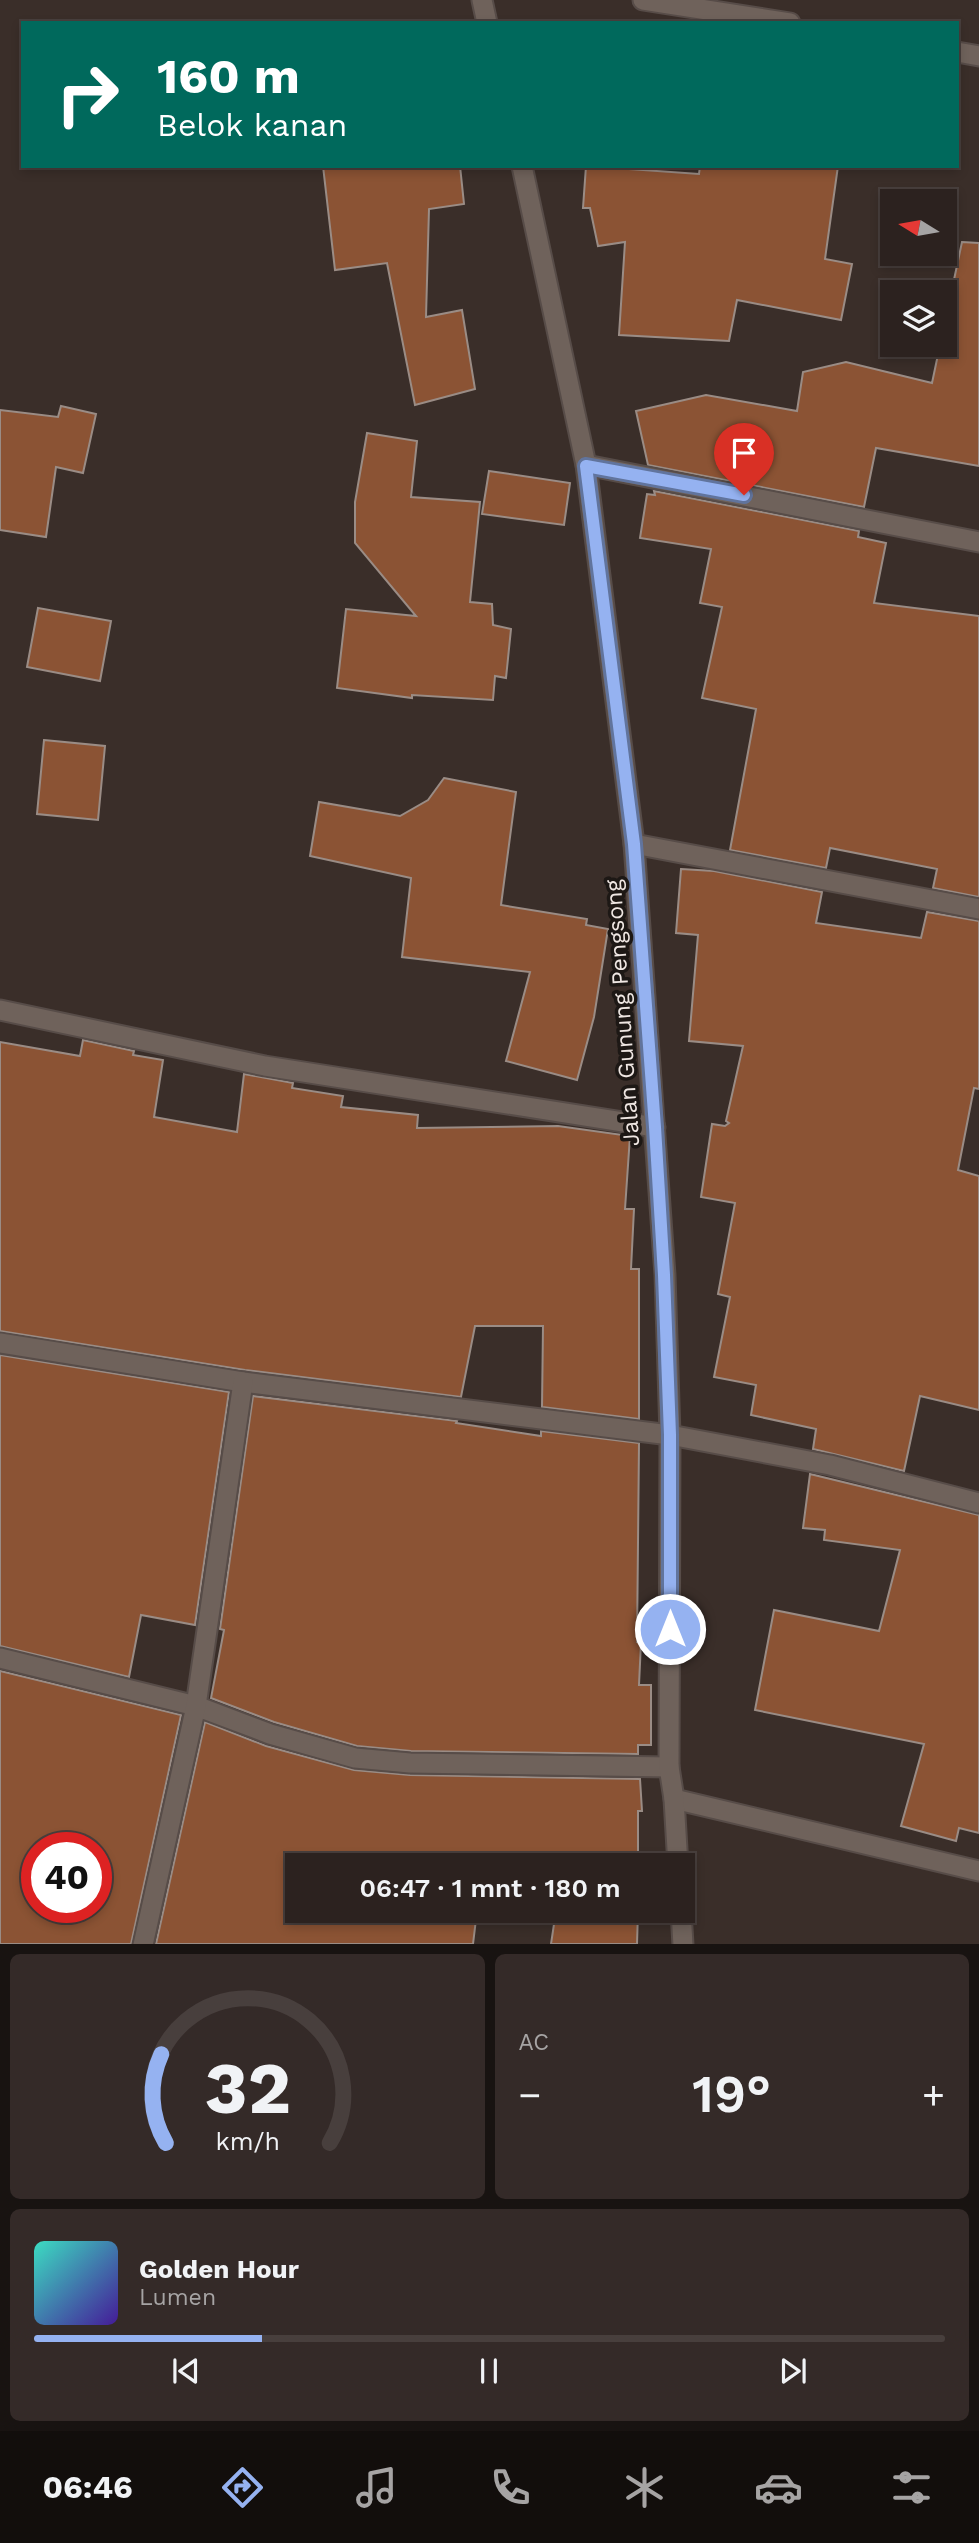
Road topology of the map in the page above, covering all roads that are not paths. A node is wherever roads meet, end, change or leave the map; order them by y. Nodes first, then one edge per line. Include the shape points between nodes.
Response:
1 (482, 0) edge
2 (643, 0) edge
3 (487, 21) edge
4 (777, 21) edge
5 (959, 52) edge
6 (979, 56) edge
7 (522, 168) edge
8 (586, 466) junction
9 (979, 542) edge
10 (634, 844) junction
11 (979, 909) edge
12 (0, 1010) edge
13 (655, 1127) junction
14 (0, 1343) edge
15 (243, 1381) junction
16 (670, 1435) junction
17 (979, 1503) edge
18 (0, 1658) edge
19 (196, 1706) junction
20 (669, 1768) junction
21 (674, 1799) junction
22 (677, 1853) edge
23 (979, 1871) edge
24 (682, 1923) edge
25 (143, 1944) edge
26 (683, 1944) edge

1 - 3 street
2 - 4 street
5 - 6 street
7 - 8 street, Jalan Gunung Pengsong
8 - 9 street
8 - 10 street, Jalan Gunung Pengsong
10 - 11 street
10 - 13 street, Jalan Gunung Pengsong
12 - 13 street via 265,1066
13 - 16 street, Jalan Gunung Pengsong
14 - 15 street
15 - 16 street
15 - 19 street
16 - 17 street via 830,1465
16 - 20 street, Jalan Gunung Pengsong
18 - 19 street
19 - 20 street via 270,1734 355,1758
19 - 25 street
20 - 21 street, Jalan Gunung Pengsong
21 - 22 street, Jalan Gunung Pengsong
21 - 23 street
24 - 26 street

